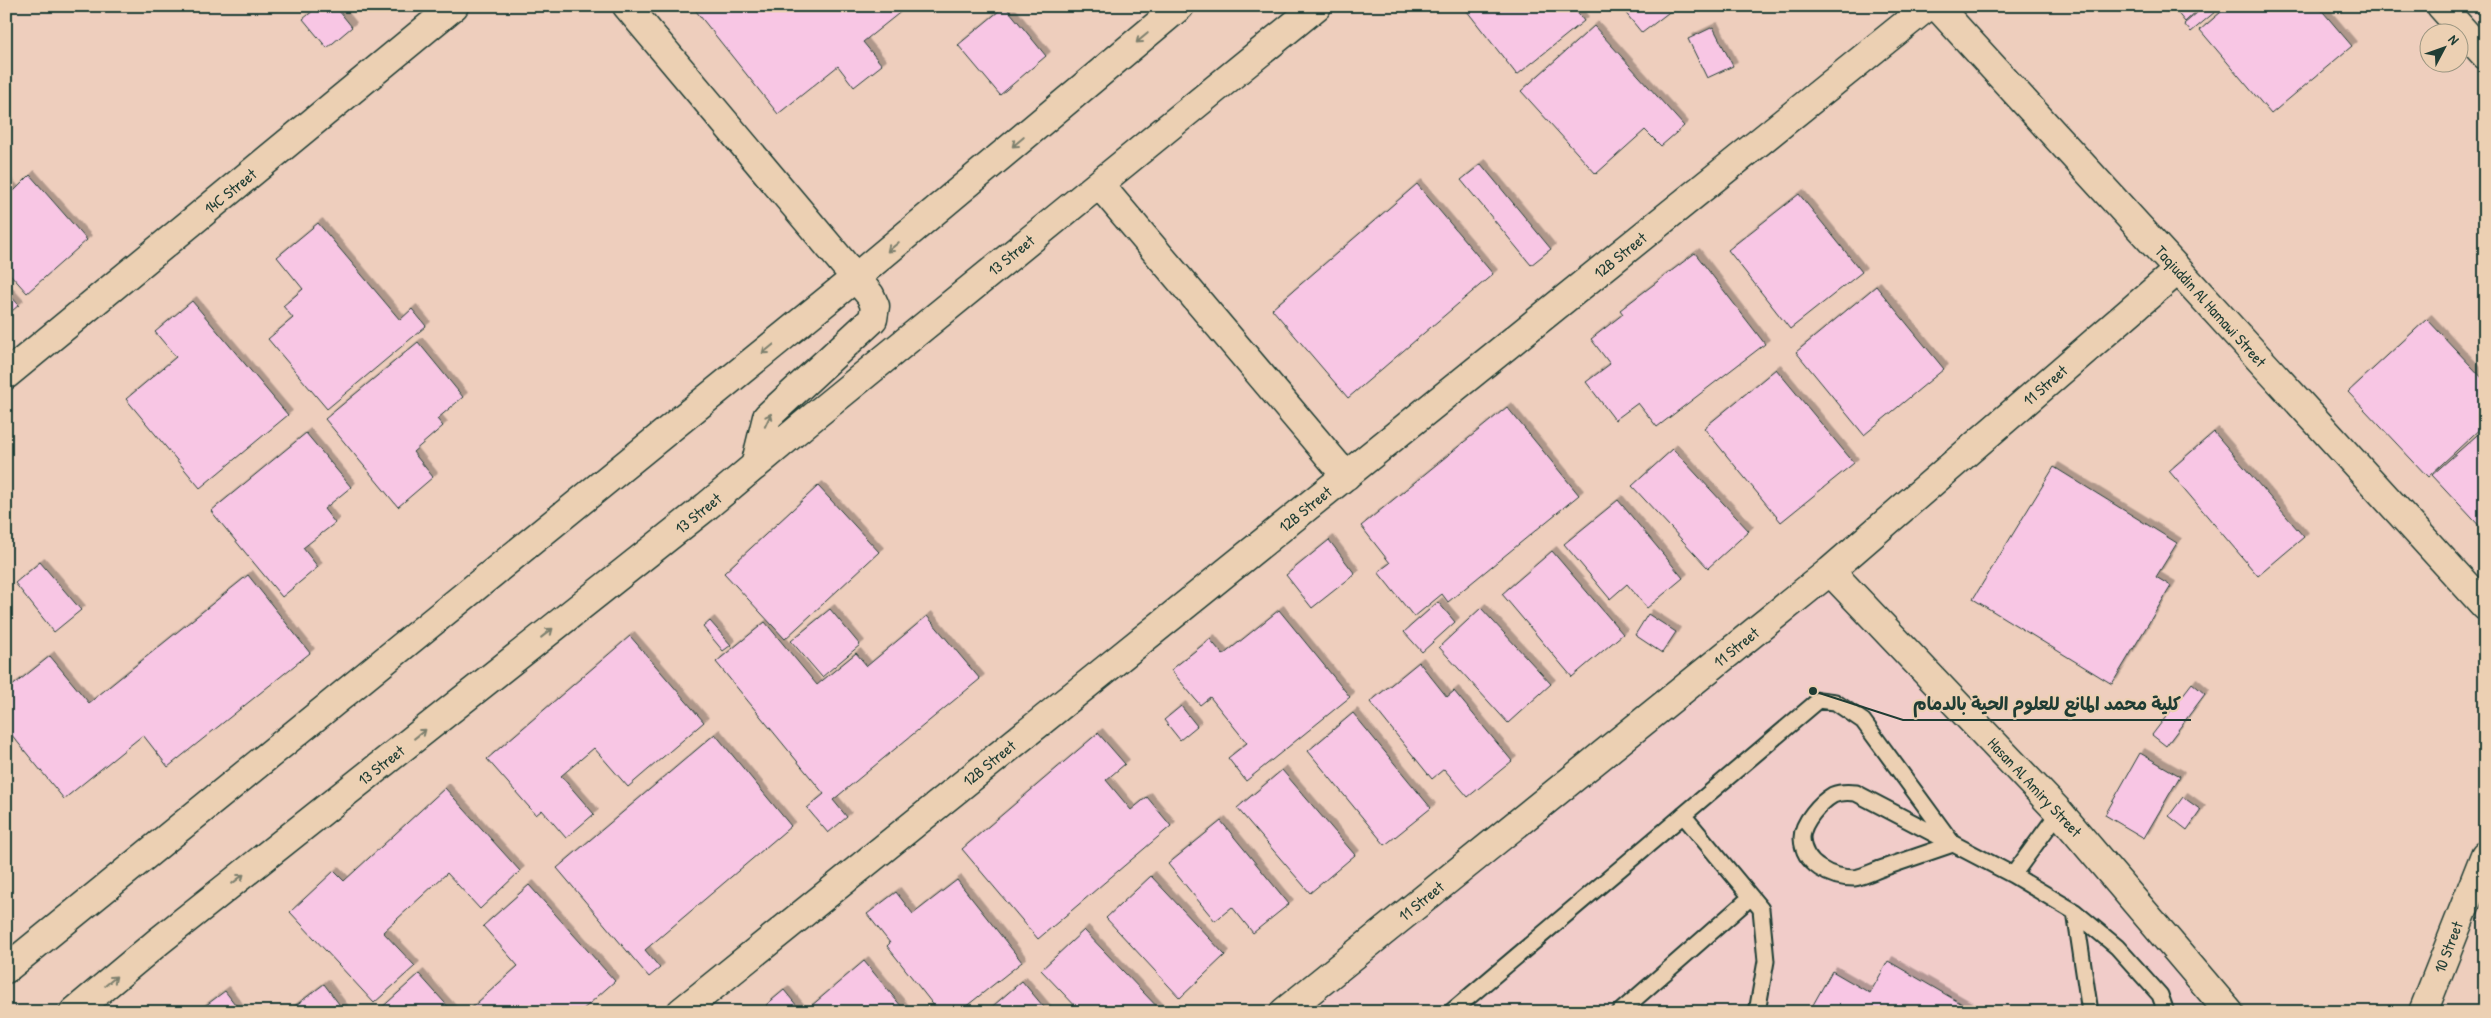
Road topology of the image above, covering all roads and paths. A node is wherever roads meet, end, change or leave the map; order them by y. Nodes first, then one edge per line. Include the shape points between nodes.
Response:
1 (454, 6) edge
2 (626, 6) edge
3 (1180, 6) edge
4 (1317, 6) edge
5 (1928, 6) edge
6 (1937, 6) edge
7 (2441, 6) edge
8 (2485, 55) edge
9 (1099, 184) junction
10 (2178, 270) junction
11 (855, 278) junction
12 (6, 375) edge
13 (755, 466) junction
14 (1346, 476) junction
15 (1830, 571) junction
16 (2485, 606) edge
17 (2060, 812) junction
18 (1683, 815) junction
19 (1953, 844) junction
20 (2485, 855) edge
21 (2013, 876) junction
22 (1751, 897) junction
23 (2075, 912) junction
24 (6, 969) edge
25 (74, 1012) edge
26 (681, 1012) edge
27 (1284, 1012) edge
28 (1451, 1012) edge
29 (1620, 1012) edge
30 (1756, 1012) edge
31 (2090, 1012) edge
32 (2166, 1012) edge
33 (2229, 1012) edge
34 (2423, 1012) edge

1 - 12 street, 14C Street
2 - 11 street
3 -> 11 street
4 - 9 street, 13 Street
5 - 14 street, 12B Street
6 - 10 street, Taqiuddin Al Hamawi Street
7 - 8 street
9 - 13 street, 13 Street
9 - 14 street
10 - 15 street, 11 Street
10 - 16 street, Taqiuddin Al Hamawi Street
13 -> 11 street via 767,417 873,319 875,306
11 -> 24 street
25 -> 13 street, 13 Street
14 - 26 street, 12B Street
15 - 17 street, Hasan Al Amiry Street
15 - 27 street, 11 Street
17 - 21 lane
17 - 33 street, Hasan Al Amiry Street
18 - 19 lane via 1819,700 1835,702 1863,721
18 - 22 lane
18 - 28 lane
19 - 19 lane via 1856,793 1845,792 1833,795 1811,815 1802,837 1805,849 1821,871 1856,878
19 - 21 lane
20 - 34 street, 10 Street
21 - 23 lane
22 - 29 lane
22 - 30 lane via 1761,909 1766,960
23 - 31 lane
23 - 32 lane via 2117,947 2160,995

